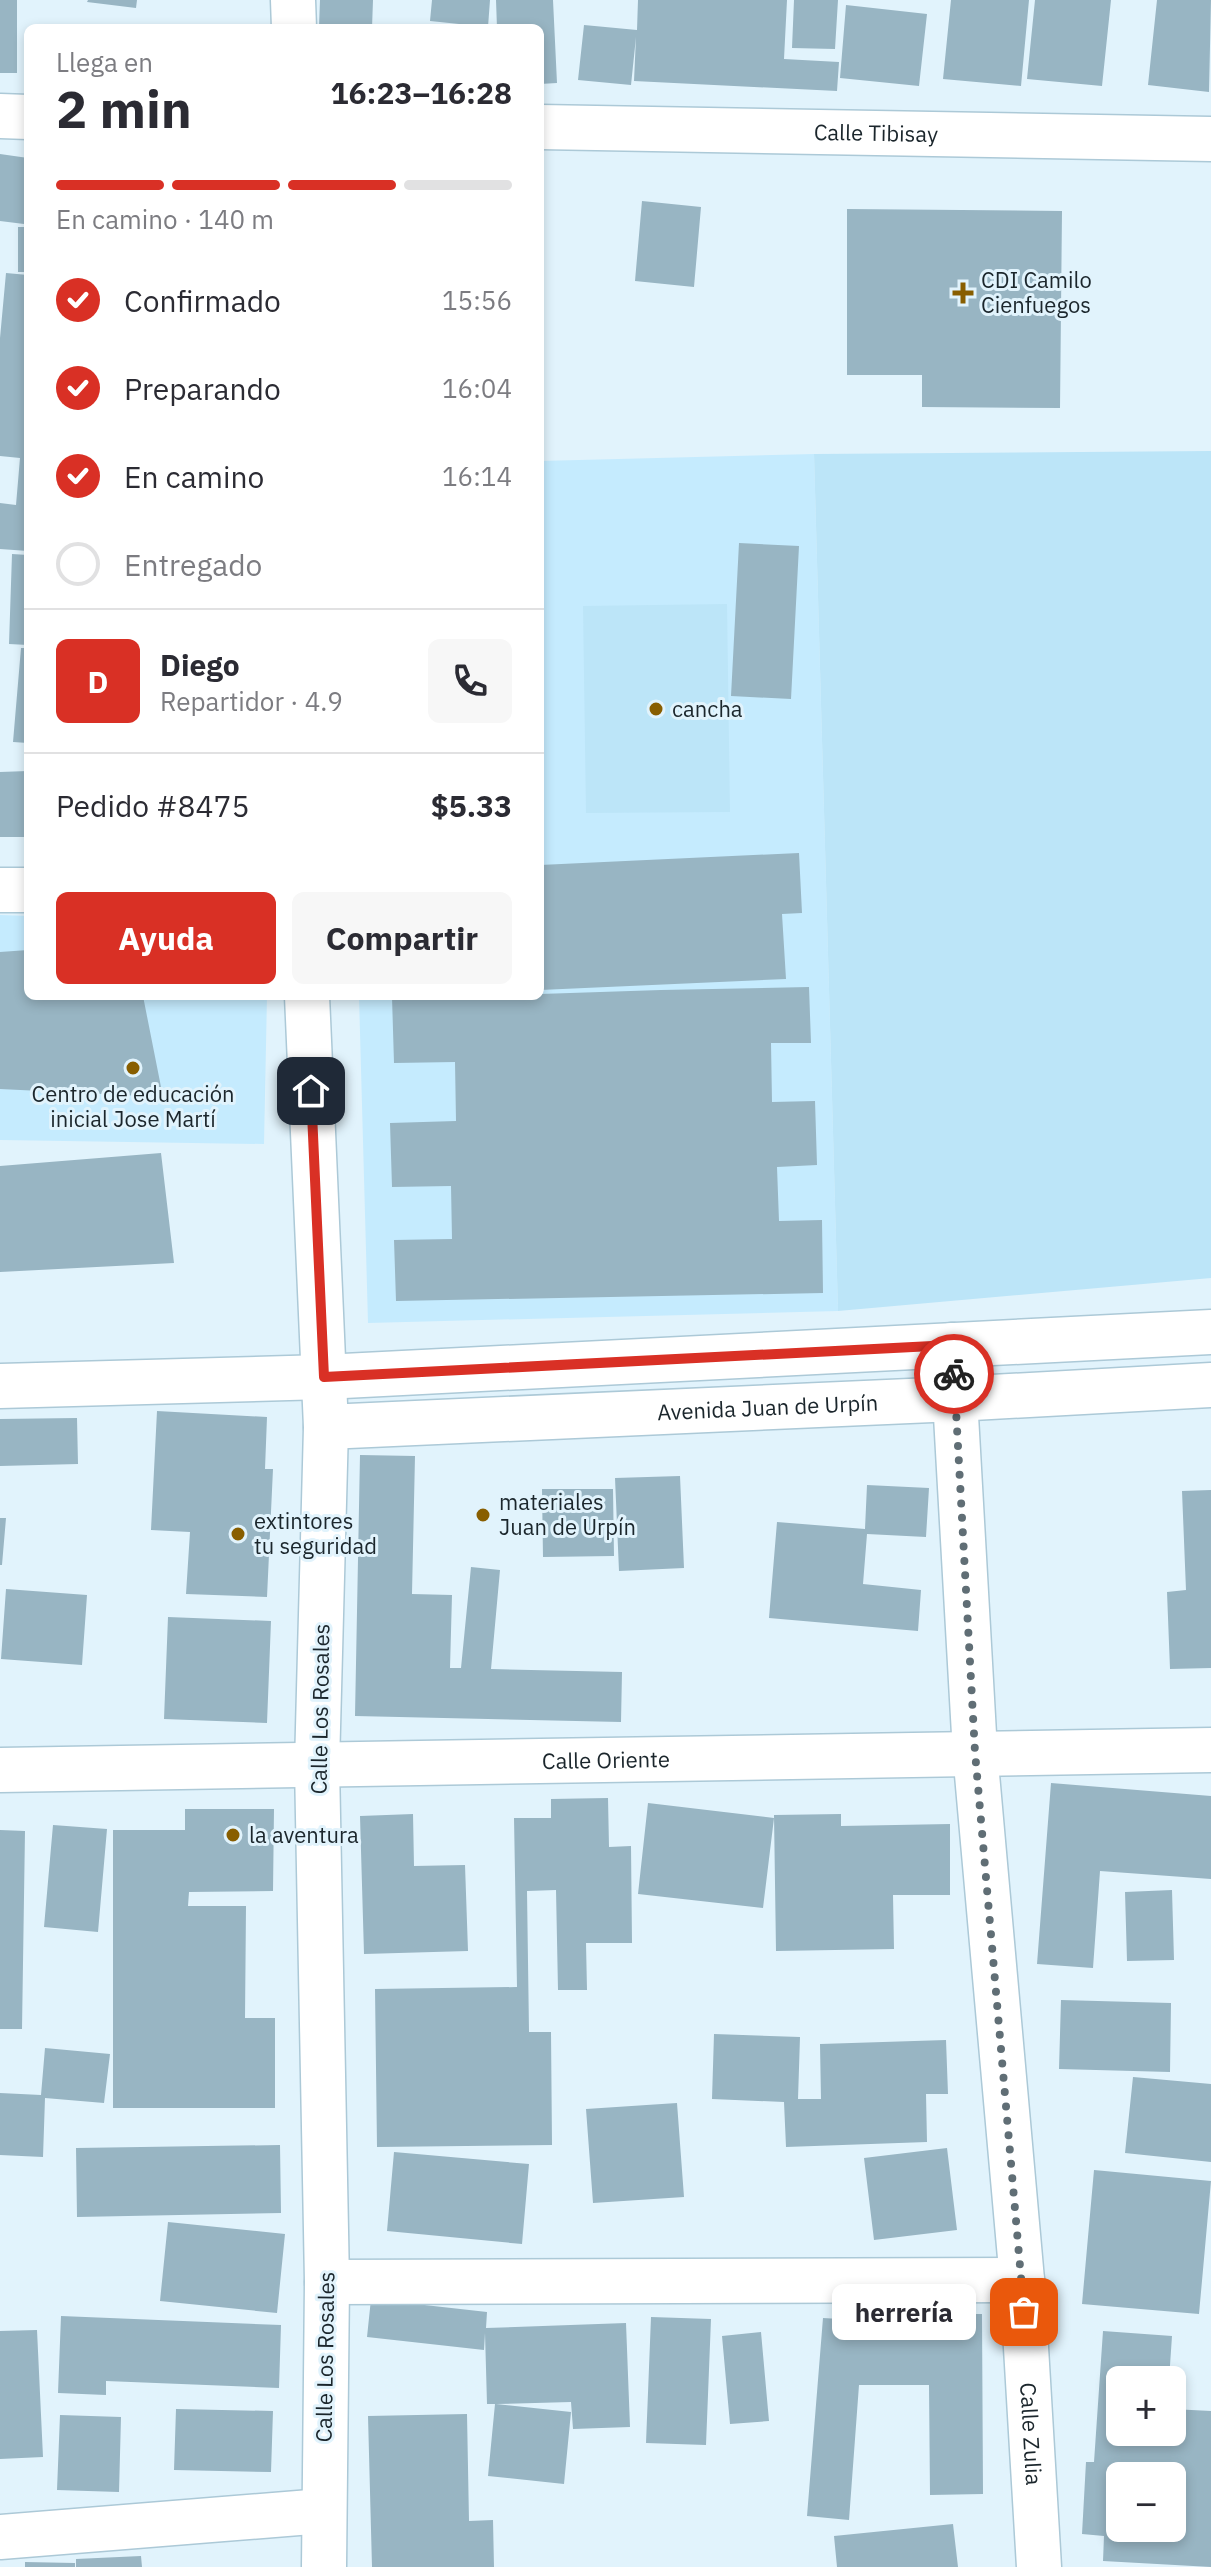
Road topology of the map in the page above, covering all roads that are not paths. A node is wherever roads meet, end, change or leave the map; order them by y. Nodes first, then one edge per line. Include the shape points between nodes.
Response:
1 (293, 0) edge
2 (294, 24) edge
3 (0, 116) edge
4 (24, 117) edge
5 (544, 127) edge
6 (1211, 139) edge
7 (0, 890) edge
8 (24, 890) edge
9 (307, 1000) edge
10 (1211, 1332) edge
11 (952, 1345) junction
12 (324, 1377) junction
13 (1211, 1385) edge
14 (0, 1386) edge
15 (955, 1399) junction
16 (326, 1427) junction
17 (1211, 1750) edge
18 (975, 1752) junction
19 (317, 1765) junction
20 (0, 1770) edge
21 (1022, 2280) junction
22 (327, 2282) junction
23 (323, 2511) junction
24 (0, 2537) edge
25 (324, 2567) edge
26 (1039, 2567) edge

1 - 2 street
3 - 4 street
5 - 6 street, Calle Tibisay
7 - 8 street
9 - 12 street, Calle Los Rosales
10 - 11 street
11 - 12 street
11 - 15 street, Calle Zulia
12 - 14 street
12 - 16 street, Calle Los Rosales
13 - 15 street, Avenida Juan de Urpín
15 - 16 street, Avenida Juan de Urpín
15 - 18 street, Calle Zulia
16 - 19 street, Calle Los Rosales
17 - 18 street, Calle Oriente
18 - 19 street, Calle Oriente
18 - 21 street, Calle Zulia
19 - 20 street, Calle Oriente
19 - 22 street, Calle Los Rosales
21 - 22 street
21 - 26 street, Calle Zulia
22 - 23 street, Calle Los Rosales
23 - 24 street
23 - 25 street, Calle Los Rosales

